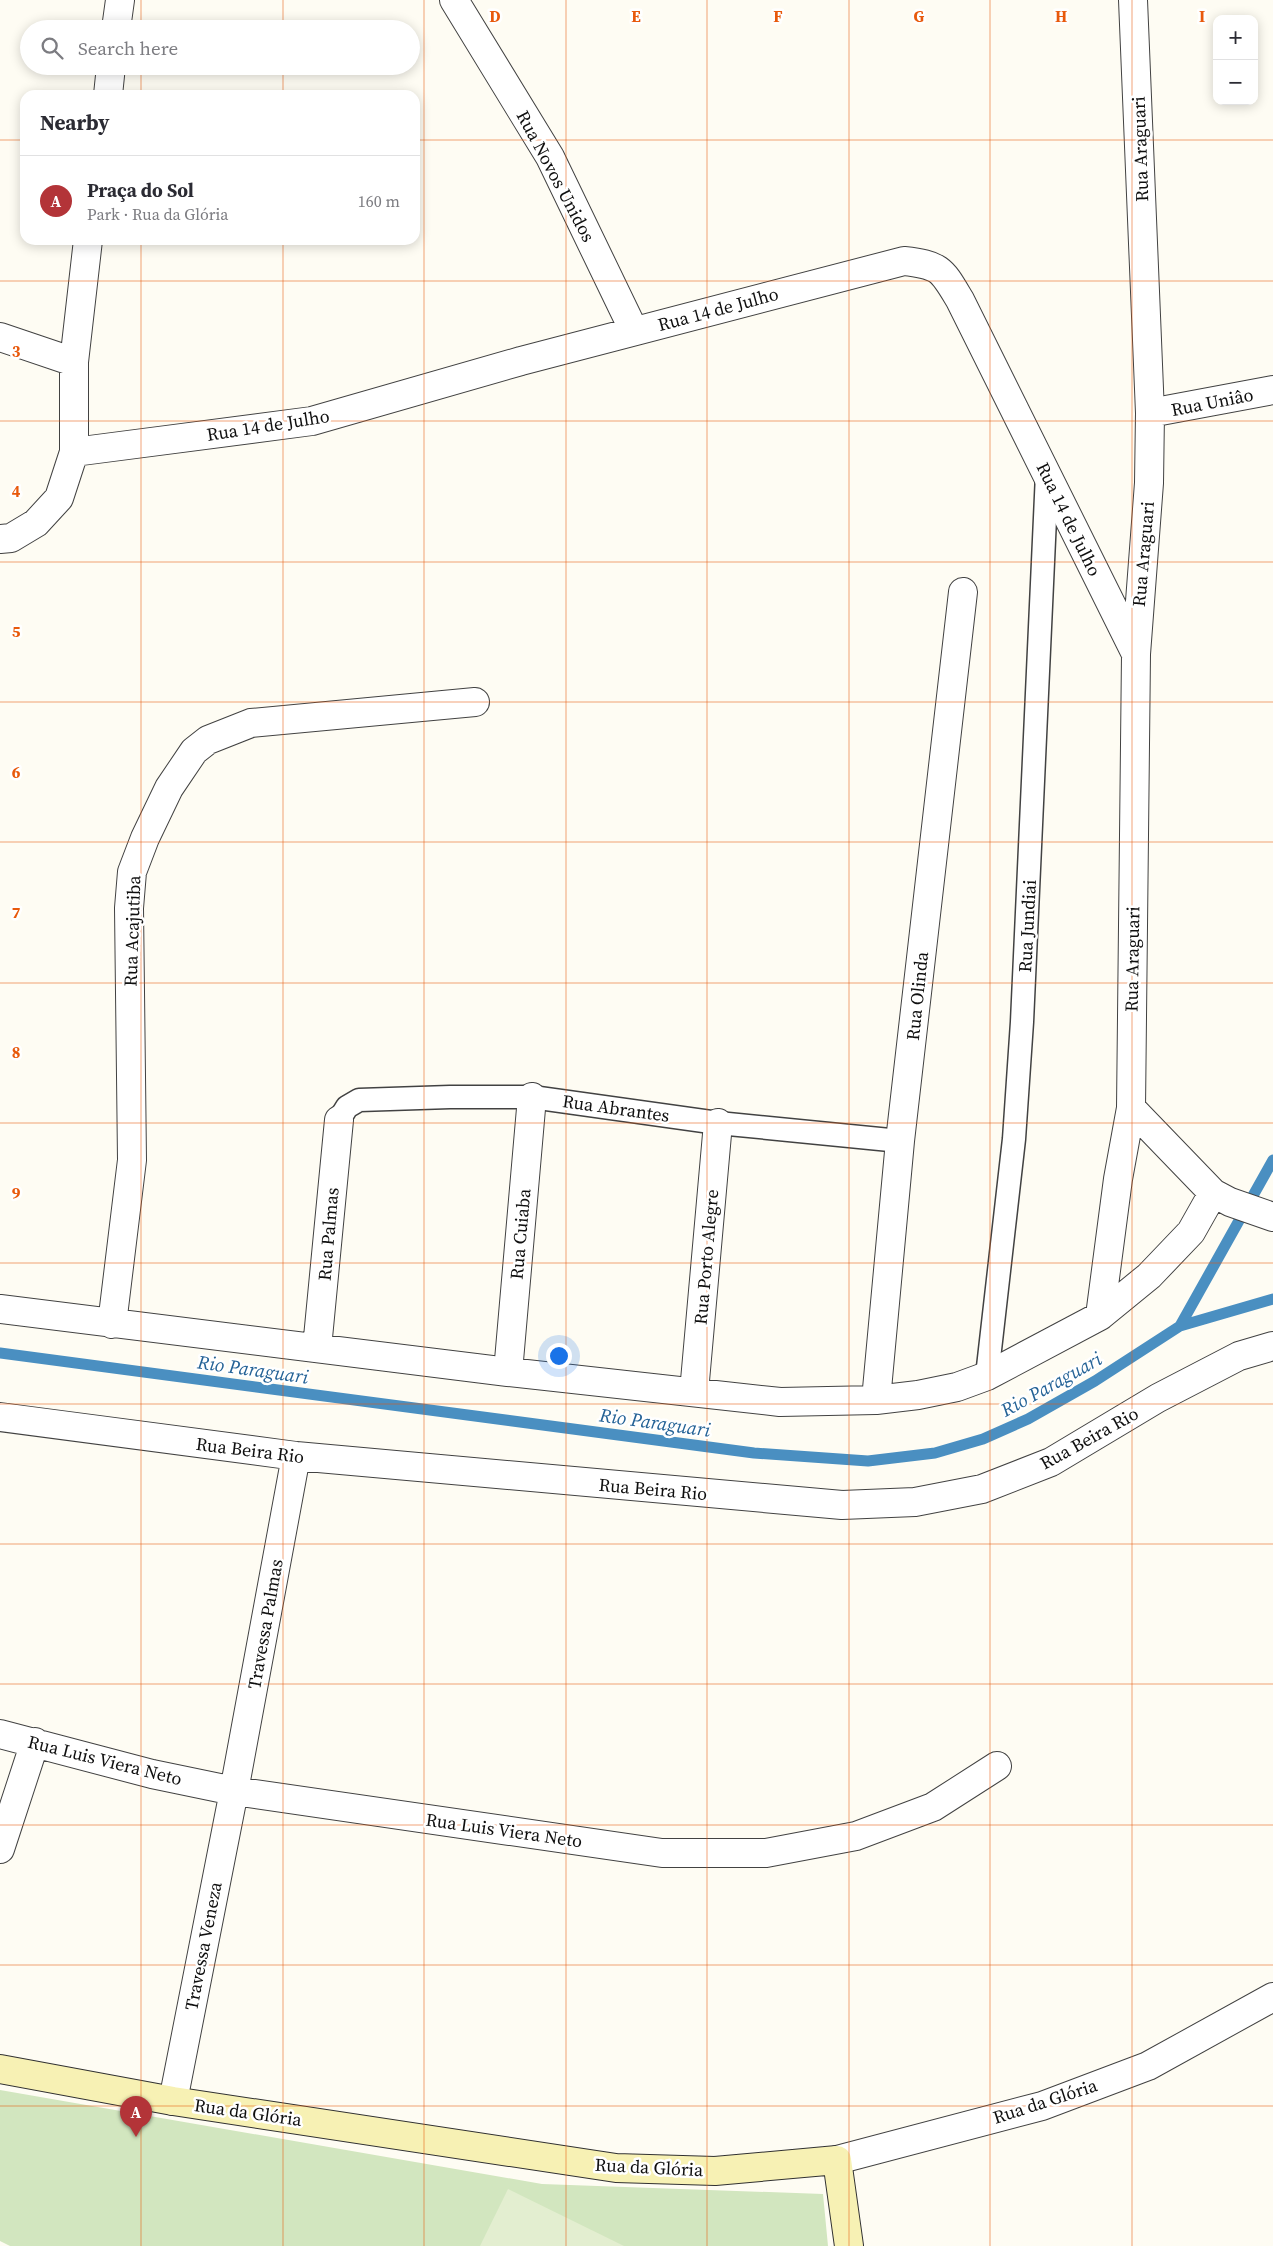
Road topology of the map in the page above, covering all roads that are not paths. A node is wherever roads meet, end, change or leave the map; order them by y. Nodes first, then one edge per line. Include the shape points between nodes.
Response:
1 (120, 0) edge
2 (454, 0) edge
3 (1134, 0) edge
4 (117, 20) edge
5 (111, 75) edge
6 (109, 90) edge
7 (87, 245) edge
8 (634, 331) junction
9 (0, 337) edge
10 (74, 362) junction
11 (1273, 390) edge
12 (1150, 413) junction
13 (74, 452) junction
14 (1047, 474) junction
15 (0, 540) edge
16 (963, 592) dead end
17 (1136, 654) junction
18 (475, 702) dead end
19 (532, 1097) junction
20 (1131, 1108) junction
21 (339, 1120) joint
22 (718, 1122) junction
23 (900, 1141) junction
24 (1222, 1198) junction
25 (1273, 1217) edge
26 (0, 1309) edge
27 (1100, 1316) junction
28 (112, 1324) junction
29 (1273, 1346) edge
30 (317, 1348) junction
31 (508, 1372) junction
32 (987, 1376) junction
33 (694, 1392) junction
34 (876, 1400) junction
35 (0, 1417) edge
36 (296, 1456) junction
37 (0, 1734) edge
38 (34, 1742) junction
39 (997, 1766) dead end
40 (234, 1791) junction
41 (0, 1849) edge
42 (1273, 1997) edge
43 (0, 2069) edge
44 (173, 2101) junction
45 (837, 2160) junction
46 (849, 2246) edge

1 - 4 street
2 - 8 street, Rua Novos Unidos via 550,157
3 - 12 street, Rua Araguari
5 - 6 street
7 - 10 street
8 - 13 street, Rua 14 de Julho via 312,421
8 - 14 street, Rua 14 de Julho via 904,261 925,263 944,273 960,300
9 - 10 street
10 - 13 street
11 - 12 street, Rua Uniâo
12 - 17 street, Rua Araguari via 1149,483
13 - 15 street via 59,498 36,523 11,538
14 - 17 street, Rua 14 de Julho
14 - 32 lane, Rua Jundiai via 1022,1022 1014,1139
16 - 23 street, Rua Olinda
17 - 20 street, Rua Araguari
18 - 28 street, Rua Acajutiba via 251,724 208,740 194,751 169,788 132,872 129,908 132,1160
19 - 21 lane, Rua Abrantes via 359,1100 347,1107
19 - 22 lane, Rua Abrantes
19 - 31 street, Rua Cuiaba
20 - 24 street
20 - 27 street, Rua Araguari
21 - 30 street, Rua Palmas
22 - 23 lane, Rua Abrantes
22 - 33 street, Rua Porto Alegre
23 - 34 street, Rua Olinda
24 - 25 street
24 - 27 street via 1149,1276
26 - 28 street
27 - 32 street
28 - 30 street
29 - 36 street, Rua Beira Rio via 1239,1356 1158,1398 1051,1462 982,1489 915,1502 842,1504
30 - 31 street
31 - 33 street
32 - 34 street via 947,1389
33 - 34 street via 780,1402
35 - 36 street, Rua Beira Rio
36 - 40 street, Travessa Palmas
37 - 38 street, Rua Luis Viera Neto
38 - 40 street, Rua Luis Viera Neto via 152,1774
38 - 41 street
39 - 40 street, Rua Luis Viera Neto via 933,1807 916,1814 856,1836 766,1852 662,1852
40 - 44 street, Travessa Veneza
42 - 45 street, Rua da Glória via 1148,2066 1042,2106
43 - 44 main road, Rua da Glória
44 - 45 main road, Rua da Glória via 616,2168 715,2171
45 - 46 main road

